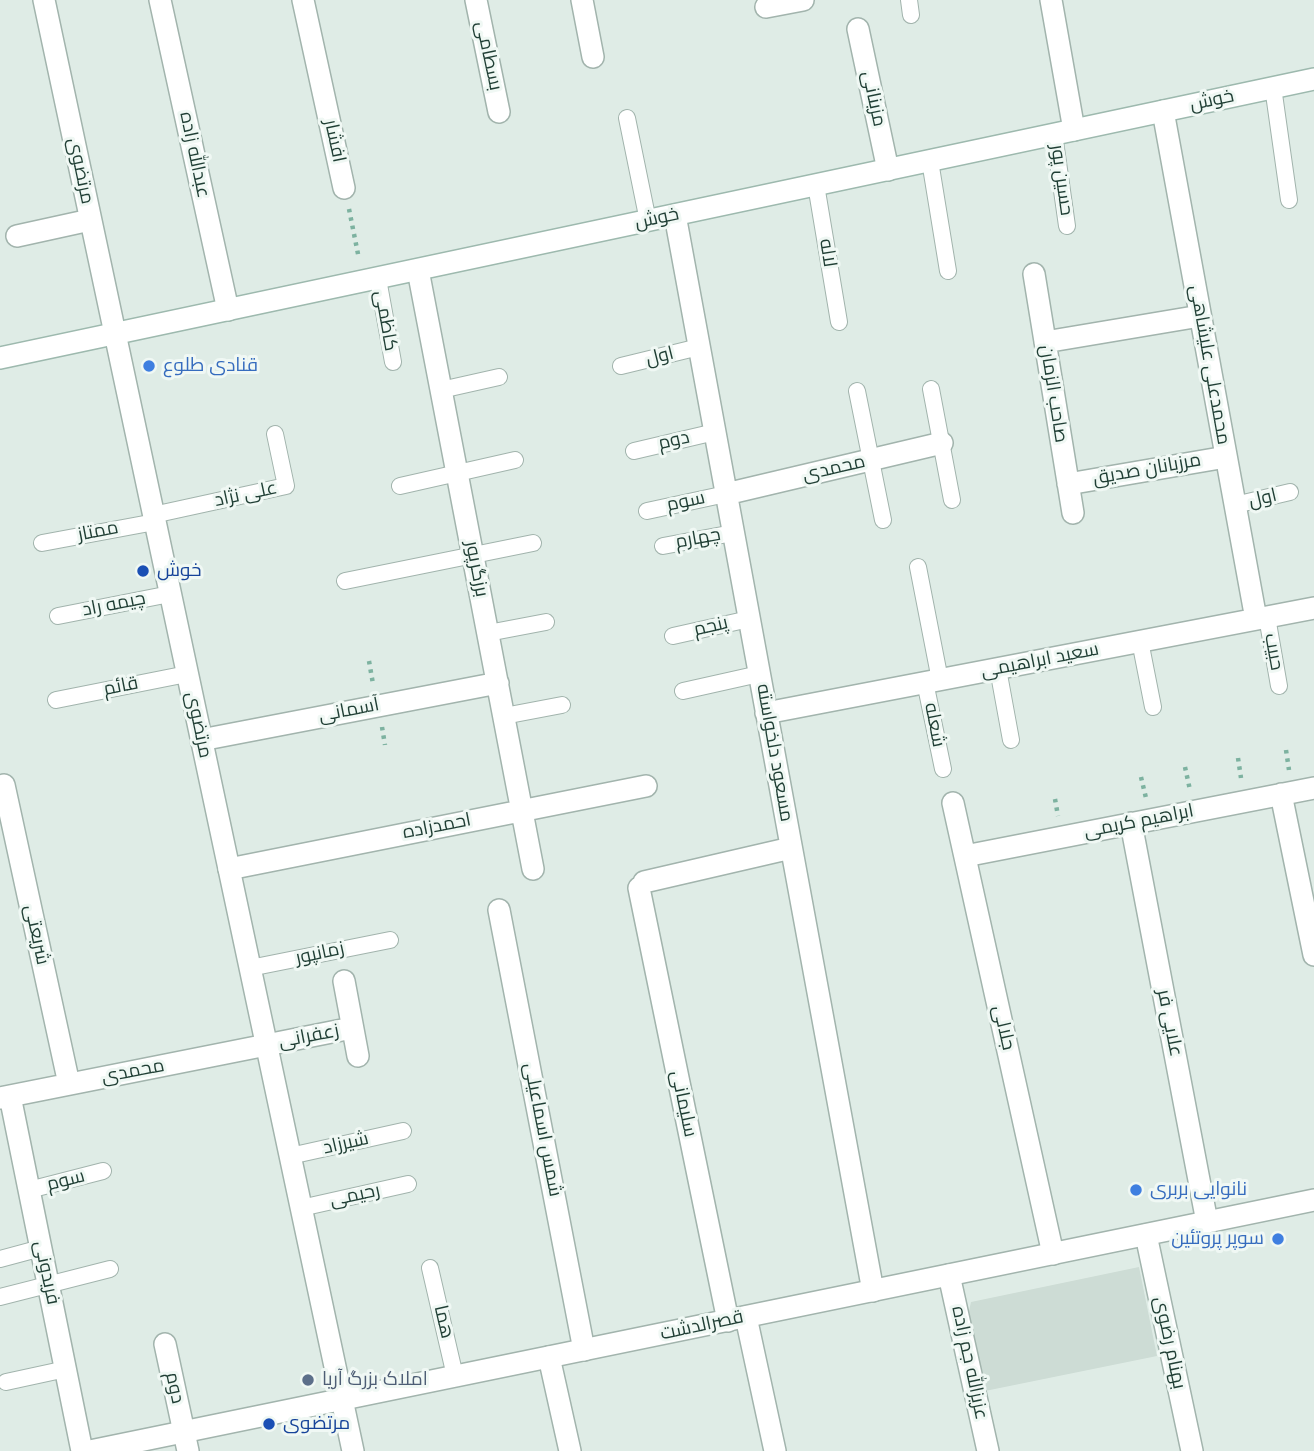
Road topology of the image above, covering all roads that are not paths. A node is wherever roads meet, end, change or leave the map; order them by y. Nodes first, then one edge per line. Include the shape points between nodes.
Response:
1 (44, 0) edge
2 (160, 0) edge
3 (303, 0) edge
4 (476, 0) edge
5 (582, 0) edge
6 (803, 0) edge
7 (1051, 0) edge
8 (766, 3) edge
9 (858, 29) dead end
10 (593, 57) dead end
11 (1314, 79) edge
12 (1273, 88) junction
13 (1163, 111) junction
14 (499, 112) dead end
15 (627, 118) dead end
16 (1064, 132) junction
17 (930, 160) junction
18 (888, 170) junction
19 (816, 185) junction
20 (344, 188) road end
21 (1289, 200) dead end
22 (675, 215) junction
23 (90, 220) junction
24 (648, 221) junction
25 (1068, 226) dead end
26 (17, 236) dead end
27 (418, 270) junction
28 (948, 271) dead end
29 (1034, 274) dead end
30 (371, 280) junction
31 (228, 310) junction
32 (1200, 316) junction
33 (839, 322) dead end
34 (115, 334) junction
35 (1045, 342) junction
36 (699, 348) junction
37 (0, 358) edge
38 (393, 362) dead end
39 (621, 366) dead end
40 (499, 377) dead end
41 (931, 389) dead end
42 (441, 390) junction
43 (857, 391) dead end
44 (715, 432) junction
45 (275, 434) dead end
46 (942, 443) junction
47 (634, 451) dead end
48 (1226, 457) junction
49 (515, 460) dead end
50 (870, 460) junction
51 (457, 472) junction
52 (1068, 484) junction
53 (400, 486) dead end
54 (1290, 492) dead end
55 (726, 494) junction
56 (952, 500) dead end
57 (1235, 505) junction
58 (646, 511) dead end
59 (1073, 513) dead end
60 (154, 518) junction
61 (883, 520) dead end
62 (733, 533) junction
63 (42, 543) dead end
64 (533, 543) dead end
65 (663, 546) dead end
66 (473, 555) junction
67 (918, 567) dead end
68 (345, 581) dead end
69 (170, 594) junction
70 (1314, 608) edge
71 (58, 616) dead end
72 (1261, 618) junction
73 (749, 619) junction
74 (546, 622) dead end
75 (488, 634) junction
76 (673, 636) dead end
77 (1140, 642) junction
78 (998, 668) junction
79 (187, 674) junction
80 (759, 674) junction
81 (933, 681) junction
82 (498, 683) junction
83 (1279, 686) dead end
84 (683, 691) dead end
85 (56, 700) dead end
86 (562, 705) dead end
87 (1153, 707) dead end
88 (766, 713) junction
89 (504, 716) junction
90 (201, 740) junction
91 (1011, 740) dead end
92 (943, 769) dead end
93 (4, 785) dead end
94 (646, 786) dead end
95 (1314, 788) edge
96 (1281, 794) junction
97 (953, 803) dead end
98 (522, 811) junction
99 (1131, 824) junction
100 (791, 848) junction
101 (965, 856) junction
102 (229, 869) junction
103 (533, 869) dead end
104 (499, 910) dead end
105 (390, 940) dead end
106 (1314, 955) edge
107 (250, 968) junction
108 (344, 981) dead end
109 (352, 1028) junction
110 (266, 1045) junction
111 (358, 1056) dead end
112 (69, 1084) junction
113 (5, 1097) edge
114 (403, 1131) dead end
115 (290, 1156) junction
116 (103, 1171) dead end
117 (408, 1184) dead end
118 (29, 1190) junction
119 (1314, 1200) edge
120 (301, 1208) junction
121 (1207, 1222) junction
122 (1146, 1235) junction
123 (41, 1248) junction
124 (1053, 1254) junction
125 (0, 1259) edge
126 (430, 1268) dead end
127 (110, 1269) dead end
128 (949, 1275) junction
129 (49, 1285) junction
130 (873, 1291) junction
131 (0, 1297) edge
132 (737, 1319) junction
133 (165, 1344) dead end
134 (584, 1350) junction
135 (549, 1357) junction
136 (66, 1369) junction
137 (455, 1376) junction
138 (6, 1382) dead end
139 (342, 1400) junction
140 (186, 1441) edge
141 (82, 1451) edge
142 (90, 1451) edge
143 (352, 1451) edge
144 (570, 1451) edge
145 (775, 1451) edge
146 (988, 1451) edge
147 (1192, 1451) edge

1 - 23 street, مرتضوی
2 - 31 street, عبدالله زاده
3 - 20 street, افشار
4 - 14 street, بسطامی
5 - 10 street
6 - 8 street
7 - 16 street
9 - 18 street, مزینانی
11 - 12 street, خوش
12 - 13 street, خوش
12 - 21 lane
13 - 16 street, خوش
13 - 32 street, محمدعلی علیشاهی
15 - 24 lane
16 - 17 street, خوش
16 - 25 lane, حسین پور
17 - 18 street, خوش
17 - 28 lane
18 - 19 street, خوش
19 - 22 street, خوش
19 - 33 lane, لاله
22 - 24 street, خوش
22 - 36 street, مسعود دلخواسته
23 - 26 street
23 - 34 street, مرتضوی
24 - 27 street, خوش
27 - 30 street, خوش
27 - 42 street, برزگرپور
29 - 35 street, صاحب الزمان
30 - 31 street, خوش
30 - 38 lane, کاظمی
31 - 34 street, خوش
32 - 35 street
32 - 48 street, محمدعلی علیشاهی
34 - 37 street, خوش
34 - 60 street, مرتضوی
35 - 52 street, صاحب الزمان
36 - 39 lane, اول
36 - 44 street, مسعود دلخواسته
40 - 42 lane
41 - 46 lane
42 - 51 street, برزگرپور
43 - 50 lane
44 - 47 lane, دوم
44 - 55 street, مسعود دلخواسته
45 - 60 lane, علی نژاد via 286,486
46 - 50 street, محمدی
46 - 56 lane
48 - 52 street, مرزبانان صدیق
48 - 57 street, محمدعلی علیشاهی
49 - 51 lane
50 - 55 street, محمدی
50 - 61 lane
51 - 53 lane
51 - 66 street, برزگرپور
52 - 59 street, صاحب الزمان
54 - 57 lane, اول
55 - 58 lane, سوم
55 - 62 street, مسعود دلخواسته
57 - 72 street, محمدعلی علیشاهی
60 - 63 lane, ممتاز
60 - 69 street, مرتضوی
62 - 65 lane, چهارم
62 - 73 street, مسعود دلخواسته
64 - 66 lane
66 - 68 lane
66 - 75 street, برزگرپور
67 - 81 lane
69 - 71 lane, چیمه راد
69 - 79 street, مرتضوی
70 - 72 street, سعید ابراهیمی
72 - 77 street, سعید ابراهیمی
72 - 83 lane, حبیب
73 - 76 lane, پنجم
73 - 80 street, مسعود دلخواسته
74 - 75 lane
75 - 82 street, برزگرپور
77 - 78 street, سعید ابراهیمی
77 - 87 lane
78 - 81 street, سعید ابراهیمی
78 - 91 lane
79 - 85 lane, قائم
79 - 90 street, مرتضوی
80 - 84 lane
80 - 88 street, مسعود دلخواسته
81 - 88 street, سعید ابراهیمی
81 - 92 lane, شعله
82 - 89 street, برزگرپور
82 - 90 street, آسمانی
86 - 89 lane
88 - 100 street, مسعود دلخواسته
89 - 98 street, برزگرپور
90 - 102 street, مرتضوی
93 - 112 street, شریعتی
94 - 98 street, احمدزاده
95 - 96 street, ابراهیم کریمی
96 - 99 street, ابراهیم کریمی
96 - 106 street
97 - 101 street, جلالی
98 - 102 street, احمدزاده
98 - 103 street, برزگرپور
99 - 101 street, ابراهیم کریمی
99 - 121 street, علایی فر
100 - 130 street, مسعود دلخواسته
100 - 132 street, سلیمانی via 642,885
101 - 124 street, جلالی
102 - 107 street, مرتضوی
104 - 134 street, شمس اسماعیلی
105 - 107 lane, زمانپور
107 - 110 street, مرتضوی
108 - 109 street
109 - 110 street, زعفرانی
109 - 111 street
110 - 112 street, محمدی
110 - 115 street, مرتضوی
112 - 113 street, محمدی
113 - 118 street, فریدونی
114 - 115 lane, شیرزاد
115 - 120 street, مرتضوی
116 - 118 lane, سوم
117 - 120 lane, رحیمی
118 - 123 street, فریدونی
119 - 121 street, قصرالدشت
120 - 139 street, مرتضوی
121 - 122 street, قصرالدشت
122 - 124 street, قصرالدشت
122 - 147 street, بهنام رضوی
123 - 125 lane
123 - 129 street, فریدونی
124 - 128 street, قصرالدشت
126 - 137 lane, هما
127 - 129 lane
128 - 130 street, قصرالدشت
128 - 146 street, عزیزالله جم زاده
129 - 131 lane
129 - 136 street, فریدونی
130 - 132 street, قصرالدشت
132 - 134 street, قصرالدشت
132 - 145 street, سلیمانی
133 - 140 street, دوم
134 - 135 street, قصرالدشت
135 - 137 street, قصرالدشت
135 - 144 street
136 - 138 lane
136 - 141 street, فریدونی
137 - 139 street, قصرالدشت
139 - 140 street, قصرالدشت
139 - 143 street, مرتضوی
140 - 142 street, قصرالدشت

